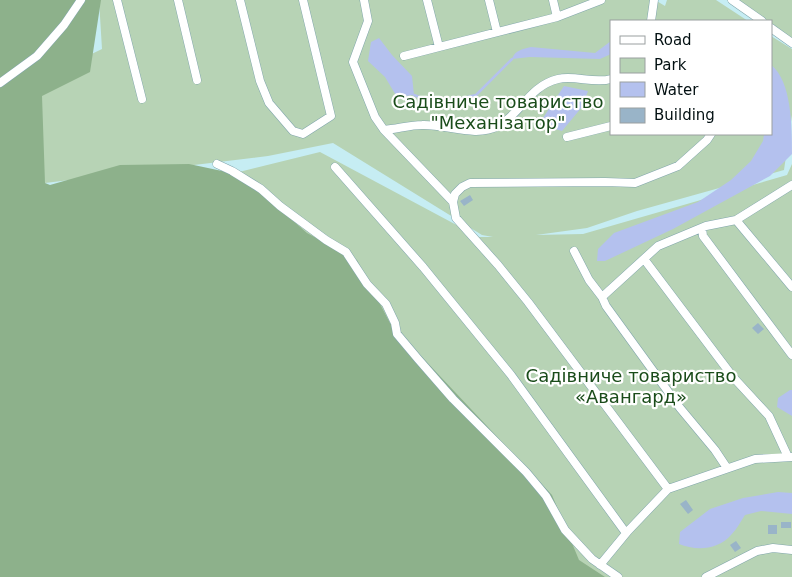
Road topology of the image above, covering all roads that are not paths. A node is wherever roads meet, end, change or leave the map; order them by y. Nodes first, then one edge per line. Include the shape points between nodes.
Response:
1 (80, 0) edge
2 (117, 0) edge
3 (178, 0) edge
4 (240, 0) edge
5 (303, 0) edge
6 (364, 0) edge
7 (427, 0) edge
8 (489, 0) edge
9 (553, 0) edge
10 (601, 0) edge
11 (654, 0) edge
12 (732, 0) edge
13 (586, 3) edge
14 (557, 17) junction
15 (651, 20) edge
16 (761, 20) edge
17 (772, 29) edge
18 (497, 32) junction
19 (792, 43) edge
20 (438, 47) junction
21 (404, 56) dead end
22 (610, 79) edge
23 (197, 80) dead end
24 (0, 83) edge
25 (142, 99) dead end
26 (610, 126) edge
27 (384, 130) junction
28 (710, 135) edge
29 (568, 137) dead end
30 (217, 164) dead end
31 (335, 166) dead end
32 (792, 185) edge
33 (453, 202) junction
34 (736, 220) junction
35 (702, 228) junction
36 (574, 251) dead end
37 (644, 258) junction
38 (792, 287) edge
39 (602, 297) junction
40 (792, 355) edge
41 (790, 457) edge
42 (727, 468) junction
43 (668, 489) junction
44 (626, 533) junction
45 (792, 550) edge
46 (600, 565) junction
47 (618, 577) edge
48 (706, 577) edge

1 - 24 street via 64,25 37,56
2 - 25 street
3 - 23 street
4 - 5 street via 260,81 269,103 293,131 303,134 331,116
6 - 27 street via 368,21 353,62
7 - 20 street
8 - 18 street
9 - 14 street
10 - 13 street
11 - 15 street
12 - 16 street
13 - 14 street via 584,8
14 - 18 street
17 - 19 street
18 - 20 street
20 - 21 street
22 - 27 street via 559,78 546,83 507,120 493,128 472,130 421,125
26 - 29 street
27 - 33 street
28 - 33 street via 678,166 635,184 470,183 455,194
30 - 46 street via 261,189 346,252 367,284 386,304 397,334 453,399 526,472 546,496 565,530
31 - 44 street via 511,375
32 - 34 street
33 - 43 street via 456,218 528,302
34 - 35 street
34 - 38 street
35 - 37 street via 658,246
35 - 40 street via 703,236
36 - 39 street
37 - 39 street
37 - 41 street via 733,377 769,416
39 - 42 street via 680,408
41 - 42 street via 755,459
42 - 43 street
43 - 44 street
44 - 46 street
45 - 48 street via 773,548 756,551
46 - 47 street

